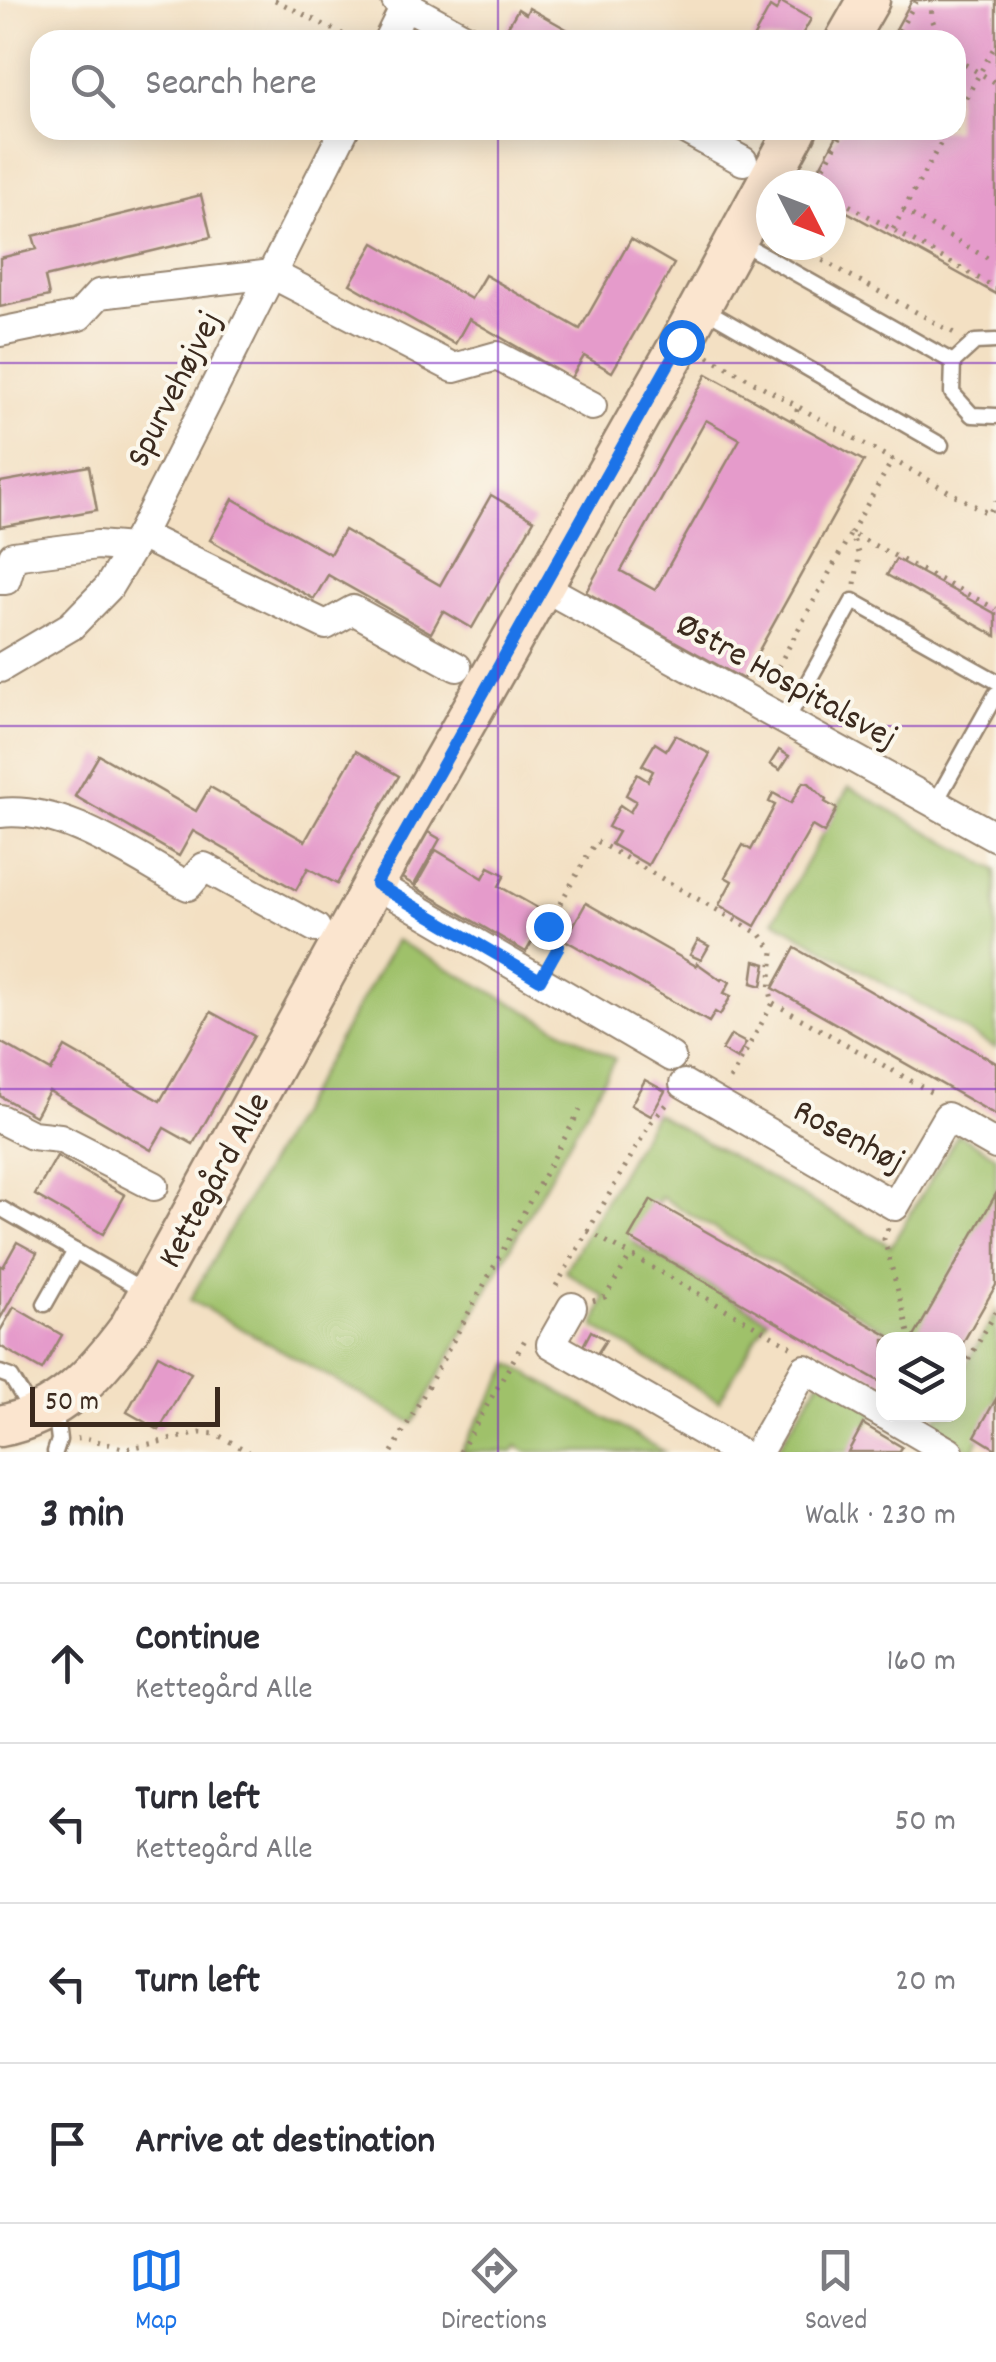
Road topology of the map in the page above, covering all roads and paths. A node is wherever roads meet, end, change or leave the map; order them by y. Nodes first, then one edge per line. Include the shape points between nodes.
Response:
1 (275, 0) edge
2 (868, 0) edge
3 (916, 0) edge
4 (931, 0) edge
5 (403, 2) edge
6 (334, 30) edge
7 (392, 30) edge
8 (452, 30) edge
9 (852, 30) edge
10 (900, 30) edge
11 (937, 30) edge
12 (996, 44) edge
13 (966, 65) edge
14 (980, 74) junction
15 (996, 84) edge
16 (966, 98) edge
17 (339, 140) edge
18 (704, 140) edge
19 (791, 140) edge
20 (839, 140) edge
21 (942, 140) edge
22 (743, 161) dead end
23 (822, 170) edge
24 (846, 203) edge
25 (903, 210) junction
26 (893, 229) junction
27 (736, 240) junction
28 (822, 260) edge
29 (996, 263) edge
30 (272, 274) junction
31 (996, 288) edge
32 (700, 306) junction
33 (967, 327) dead end
34 (0, 332) edge
35 (996, 341) edge
36 (681, 342) junction
37 (953, 362) junction
38 (592, 406) dead end
39 (799, 406) junction
40 (996, 416) edge
41 (792, 421) dead end
42 (941, 445) dead end
43 (893, 459) junction
44 (996, 500) edge
45 (136, 542) junction
46 (0, 580) edge
47 (544, 587) junction
48 (853, 602) junction
49 (456, 667) dead end
50 (0, 668) edge
51 (996, 681) edge
52 (996, 694) edge
53 (786, 721) junction
54 (935, 804) junction
55 (0, 813) edge
56 (996, 837) edge
57 (376, 884) junction
58 (316, 928) dead end
59 (540, 980) junction
60 (773, 1004) junction
61 (671, 1057) dead end
62 (684, 1084) joint
63 (716, 1103) junction
64 (580, 1110) dead end
65 (947, 1117) junction
66 (0, 1119) edge
67 (996, 1145) edge
68 (154, 1186) dead end
69 (895, 1206) junction
70 (2, 1209) edge
71 (588, 1230) junction
72 (74, 1251) junction
73 (631, 1255) junction
74 (148, 1294) junction
75 (564, 1297) junction
76 (45, 1304) dead end
77 (996, 1312) edge
78 (909, 1332) edge
79 (529, 1333) dead end
80 (799, 1351) dead end
81 (966, 1364) edge
82 (0, 1373) edge
83 (876, 1410) edge
84 (898, 1422) edge
85 (41, 1428) edge
86 (249, 1452) edge
87 (392, 1452) edge
88 (460, 1452) edge
89 (738, 1452) edge
90 (758, 1452) edge
91 (949, 1452) edge

1 - 6 path
2 - 9 street
3 - 10 path
4 - 11 path
5 - 7 street
5 - 8 street
12 - 14 path
13 - 14 path
14 - 15 path
14 - 16 path
17 - 30 street, Spurvehøjvej
18 - 22 street
19 - 27 street, Kettegård Alle
20 - 23 path
21 - 25 path
24 - 26 path
25 - 26 path
25 - 29 path
26 - 31 path
27 - 32 street, Kettegård Alle
27 - 37 lane
28 - 33 path via 954,333
30 - 34 street via 100,294 79,316
30 - 38 street via 454,368 496,356
30 - 45 street, Spurvehøjvej
32 - 36 street, Kettegård Alle
32 - 42 lane
35 - 37 lane via 975,342
36 - 39 path
36 - 47 street, Kettegård Alle
37 - 40 lane via 952,393 972,415
39 - 41 path
39 - 43 path
43 - 44 path via 989,514
43 - 48 path via 851,533 859,556
45 - 46 street via 14,556 6,580
45 - 49 street via 326,625 353,610
45 - 50 street, Spurvehøjvej via 108,588 71,626
47 - 53 street, Østre Hospitalsvej
47 - 57 street, Kettegård Alle
48 - 51 lane
48 - 53 lane
52 - 54 lane
53 - 54 street, Østre Hospitalsvej
54 - 56 street, Østre Hospitalsvej
55 - 58 street via 22,810 63,819 188,886 204,867
57 - 59 street
57 - 74 street, Kettegård Alle
59 - 60 path via 559,946 548,926 596,841 761,935 773,950
59 - 61 street
60 - 63 path
60 - 65 path via 947,1102
62 - 63 street, Rosenhøj
62 - 71 path via 651,1122
63 - 69 street, Rosenhøj
64 - 87 path
65 - 67 street, Rosenhøj
65 - 69 street, Rosenhøj
66 - 68 street via 32,1135 60,1138
69 - 78 path via 884,1239
70 - 72 lane
71 - 73 path
71 - 75 path
72 - 74 lane
72 - 76 lane
73 - 75 path via 605,1298
73 - 80 path
74 - 85 street, Kettegård Alle via 98,1370
75 - 89 street via 550,1344
77 - 81 path
79 - 88 path
82 - 85 lane via 10,1378
83 - 90 street via 805,1370
84 - 91 street
85 - 86 path via 126,1449 201,1432

